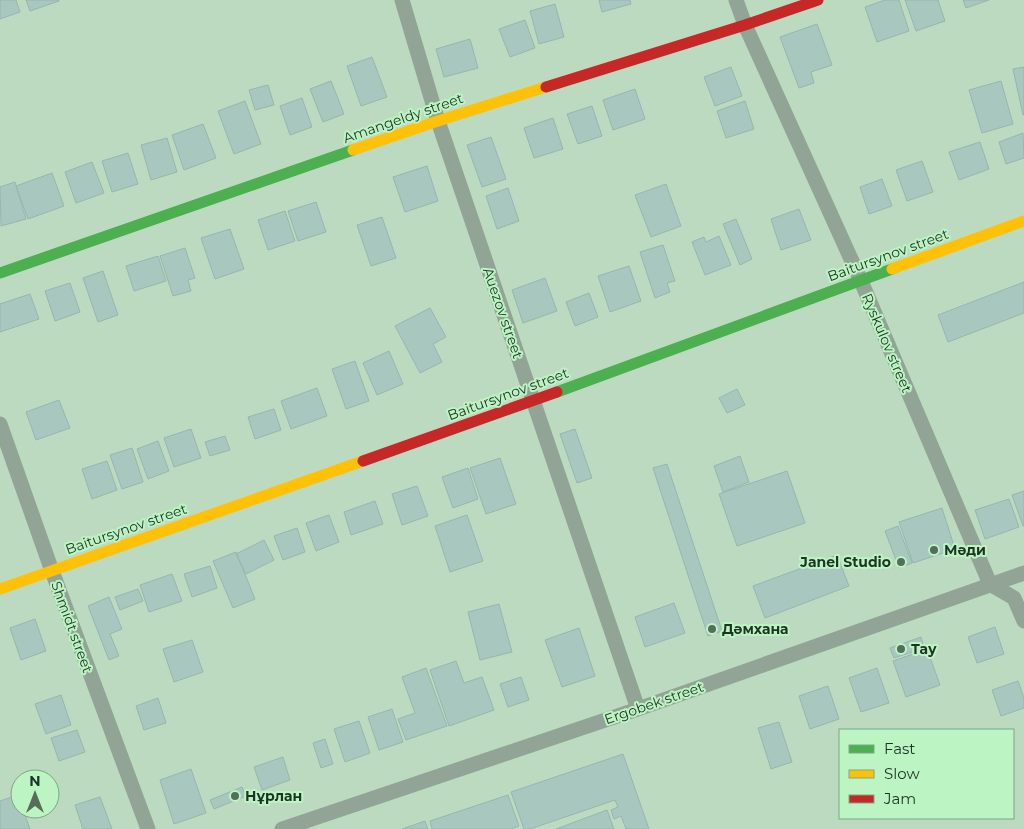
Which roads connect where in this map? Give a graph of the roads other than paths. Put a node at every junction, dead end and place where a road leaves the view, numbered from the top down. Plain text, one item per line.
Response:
1 (402, 0) edge
2 (736, 0) edge
3 (818, 0) edge
4 (744, 25) junction
5 (438, 121) junction
6 (1024, 221) edge
7 (0, 273) edge
8 (861, 281) junction
9 (532, 401) junction
10 (0, 424) edge
11 (52, 571) junction
12 (1024, 572) edge
13 (990, 584) junction
14 (0, 590) edge
15 (1024, 621) edge
16 (638, 709) junction
17 (148, 829) edge
18 (282, 829) edge

1 - 5 street, Auezov street
2 - 4 street, Ryskulov street
3 - 4 street, Amangeldy street
4 - 5 street, Amangeldy street
4 - 8 street, Ryskulov street
5 - 7 street, Amangeldy street
5 - 9 street, Auezov street
6 - 8 street, Baitursynov street
8 - 9 street, Baitursynov street
8 - 13 street, Ryskulov street
9 - 11 street, Baitursynov street
9 - 16 street, Auezov street
10 - 11 street, Shmidt street
11 - 14 street, Baitursynov street
11 - 17 street, Shmidt street
12 - 13 street, Ergobek street
13 - 15 street
13 - 16 street, Ergobek street
16 - 18 street, Ergobek street

